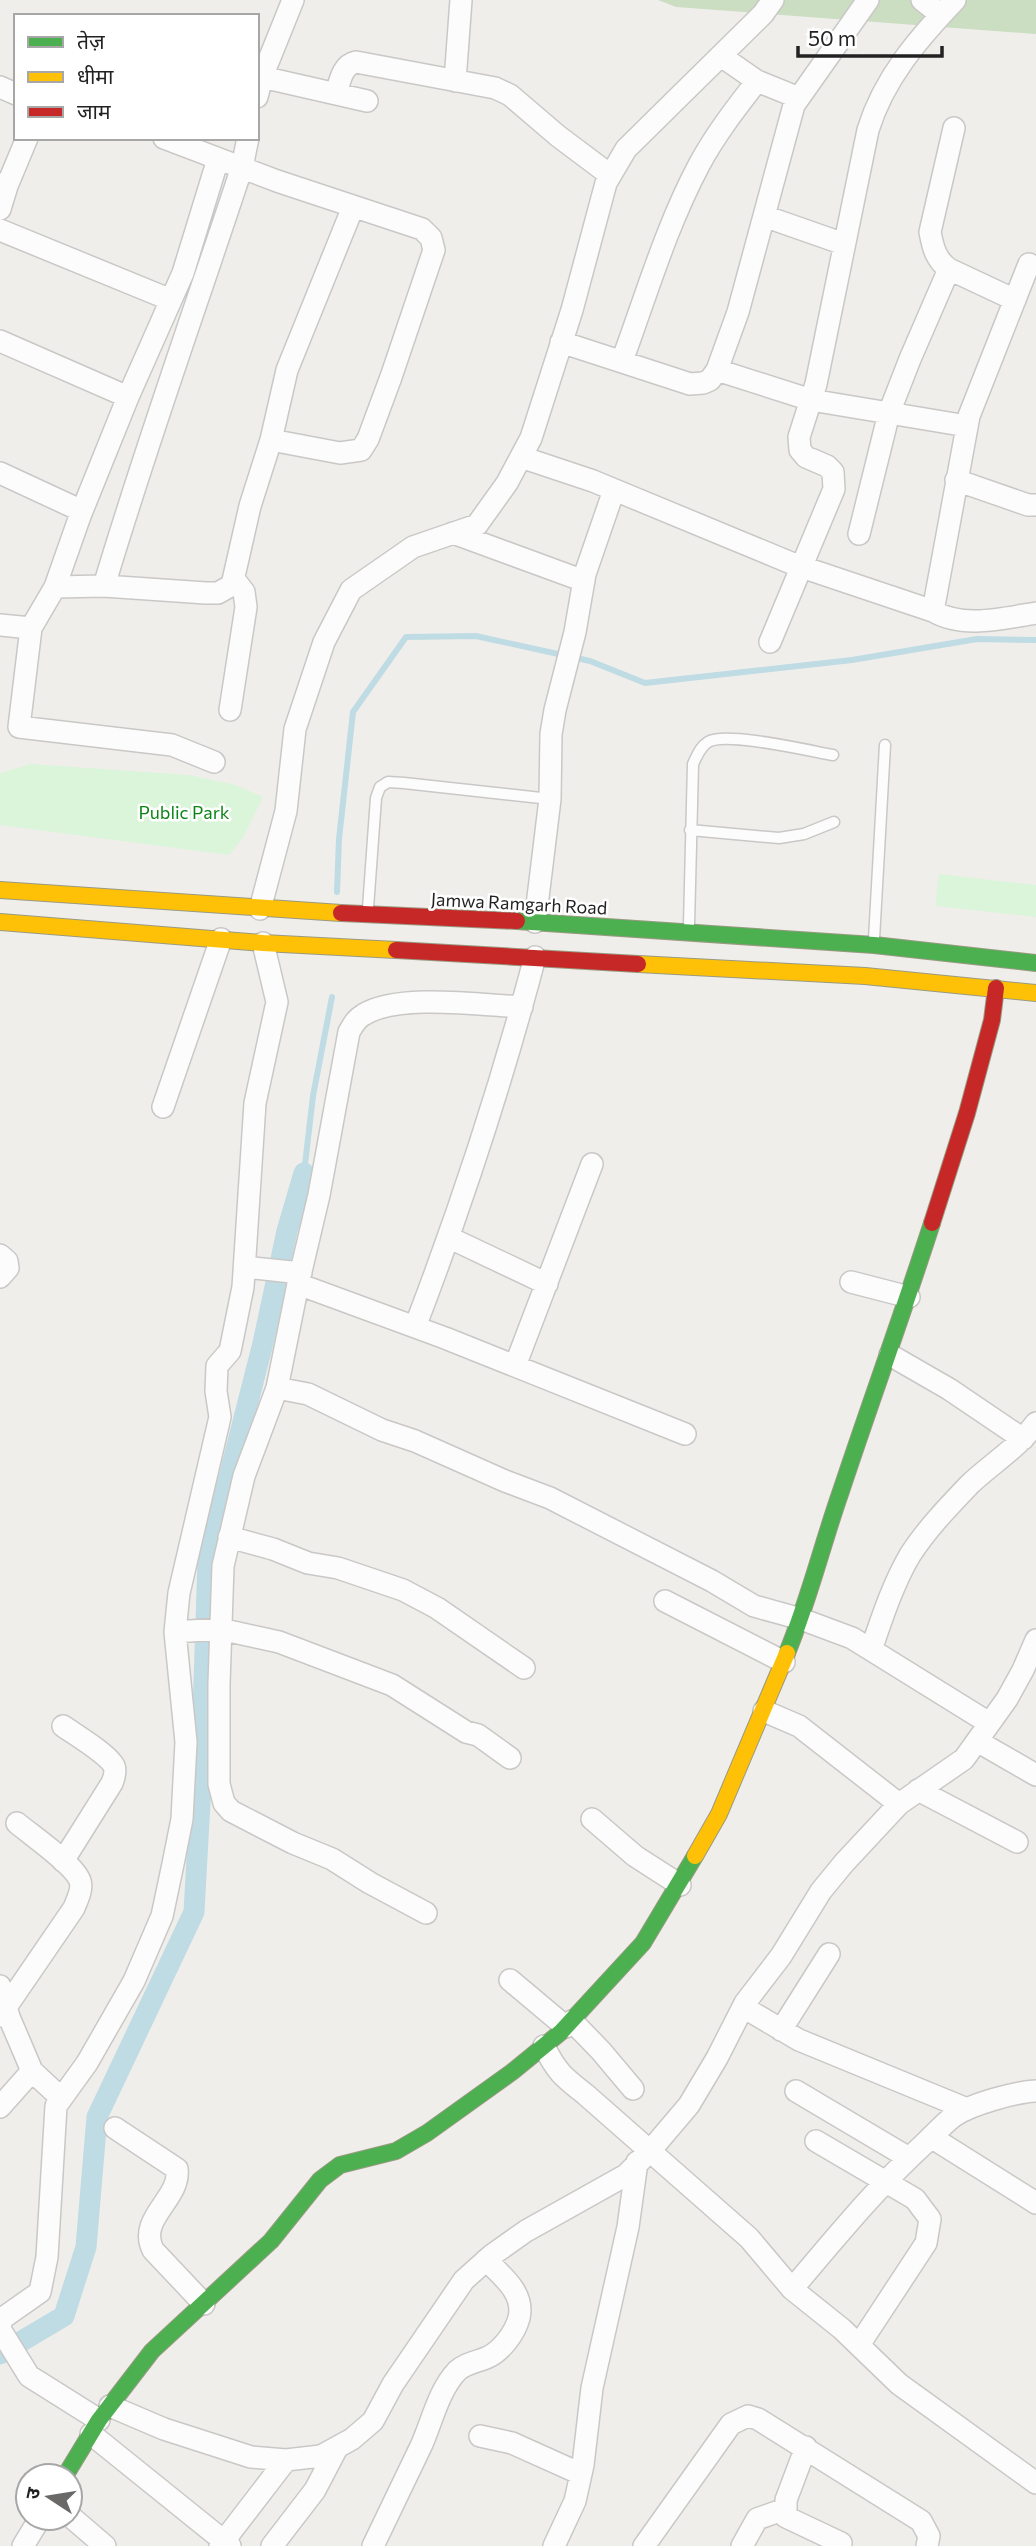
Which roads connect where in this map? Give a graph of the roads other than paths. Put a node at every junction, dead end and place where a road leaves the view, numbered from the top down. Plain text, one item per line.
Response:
1 (293, 0) edge
2 (461, 0) edge
3 (773, 0) edge
4 (867, 0) edge
5 (922, 0) edge
6 (948, 7) edge
7 (721, 56) junction
8 (455, 81) junction
9 (757, 81) junction
10 (259, 87) edge
11 (336, 94) junction
12 (799, 98) junction
13 (367, 101) dead end
14 (954, 128) dead end
15 (26, 140) edge
16 (172, 140) edge
17 (248, 140) edge
18 (215, 151) edge
19 (242, 167) junction
20 (610, 175) junction
21 (4, 185) edge
22 (353, 207) junction
23 (0, 209) edge
24 (764, 216) junction
25 (0, 230) edge
26 (844, 244) junction
27 (1029, 264) dead end
28 (949, 269) junction
29 (171, 300) junction
30 (1015, 300) junction
31 (0, 341) edge
32 (561, 342) junction
33 (622, 362) junction
34 (718, 370) junction
35 (128, 397) junction
36 (811, 400) junction
37 (889, 413) junction
38 (967, 426) junction
39 (271, 440) junction
40 (521, 457) junction
41 (0, 473) edge
42 (956, 480) junction
43 (614, 490) junction
44 (1036, 505) edge
45 (82, 511) junction
46 (453, 533) junction
47 (859, 534) dead end
48 (803, 567) junction
49 (234, 579) junction
50 (584, 581) junction
51 (104, 586) junction
52 (55, 587) junction
53 (933, 611) junction
54 (1036, 613) edge
55 (0, 625) edge
56 (31, 628) junction
57 (771, 642) dead end
58 (230, 710) dead end
59 (9, 726) edge
60 (886, 745) dead end
61 (833, 755) dead end
62 (214, 762) dead end
63 (550, 799) junction
64 (834, 822) dead end
65 (690, 830) junction
66 (0, 890) edge
67 (260, 909) junction
68 (360, 914) junction
69 (0, 922) edge
70 (535, 922) junction
71 (689, 932) junction
72 (221, 939) junction
73 (263, 943) junction
74 (874, 945) junction
75 (535, 957) junction
76 (1036, 963) edge
77 (996, 988) junction
78 (1036, 993) edge
79 (522, 1007) junction
80 (163, 1107) dead end
81 (592, 1164) dead end
82 (448, 1237) junction
83 (0, 1255) edge
84 (254, 1268) junction
85 (0, 1277) edge
86 (297, 1277) junction
87 (851, 1282) dead end
88 (547, 1283) junction
89 (909, 1297) junction
90 (415, 1327) junction
91 (890, 1355) junction
92 (515, 1366) junction
93 (277, 1388) junction
94 (1030, 1431) edge
95 (685, 1434) dead end
96 (229, 1537) junction
97 (665, 1601) dead end
98 (801, 1619) junction
99 (216, 1629) junction
100 (180, 1631) junction
101 (1036, 1640) edge
102 (871, 1650) junction
103 (784, 1662) junction
104 (524, 1668) dead end
105 (1030, 1674) edge
106 (764, 1710) junction
107 (63, 1726) dead end
108 (983, 1732) junction
109 (510, 1758) dead end
110 (1036, 1775) edge
111 (918, 1790) junction
112 (899, 1804) junction
113 (592, 1819) dead end
114 (17, 1823) dead end
115 (1017, 1842) dead end
116 (63, 1861) junction
117 (680, 1885) junction
118 (426, 1913) dead end
119 (829, 1954) dead end
120 (510, 1980) dead end
121 (0, 1986) edge
122 (743, 2007) junction
123 (4, 2012) edge
124 (569, 2024) junction
125 (781, 2030) junction
126 (544, 2046) junction
127 (32, 2071) junction
128 (633, 2090) dead end
129 (796, 2091) dead end
130 (1036, 2091) edge
131 (61, 2098) junction
132 (0, 2106) edge
133 (967, 2109) junction
134 (115, 2128) dead end
135 (931, 2137) junction
136 (816, 2141) dead end
137 (644, 2157) junction
138 (909, 2158) junction
139 (885, 2181) junction
140 (1036, 2203) edge
141 (486, 2260) junction
142 (792, 2289) junction
143 (204, 2304) junction
144 (0, 2327) edge
145 (859, 2345) junction
146 (100, 2420) junction
147 (480, 2436) dead end
148 (806, 2447) junction
149 (337, 2448) junction
150 (286, 2460) junction
151 (74, 2462) edge
152 (581, 2474) junction
153 (1036, 2483) edge
154 (785, 2509) junction
155 (84, 2528) edge
156 (225, 2544) edge
157 (844, 2545) edge
158 (105, 2546) edge
159 (272, 2546) edge
160 (373, 2546) edge
161 (554, 2546) edge
162 (645, 2546) edge
163 (742, 2546) edge
164 (927, 2546) edge

1 - 10 street
2 - 8 street
3 - 7 street
4 - 12 street
5 - 6 street
6 - 26 street
7 - 9 street
7 - 20 street
8 - 11 street
8 - 20 street
9 - 12 street
9 - 33 street
10 - 11 street
11 - 13 street
12 - 24 street
14 - 28 street
15 - 21 street
16 - 18 street
17 - 19 street
18 - 19 street
18 - 29 street
19 - 22 street
19 - 51 street
20 - 32 street
21 - 23 street
22 - 39 street
22 - 39 street
24 - 26 street
24 - 34 street
25 - 29 street
26 - 36 street
27 - 30 street
28 - 30 street
28 - 37 street
29 - 35 street
30 - 38 street
31 - 35 street
32 - 33 street
32 - 40 street
33 - 34 street
34 - 36 street
35 - 45 street
36 - 37 street
36 - 48 street
37 - 38 street
37 - 47 street
38 - 42 street
39 - 49 street
40 - 43 street
40 - 46 street
41 - 45 street
42 - 44 street
42 - 53 street
43 - 48 street
43 - 50 street
45 - 52 street
46 - 50 street
46 - 67 street
48 - 53 street
48 - 57 street
49 - 51 street
49 - 58 street
50 - 63 street
51 - 52 street
52 - 56 street
53 - 54 street
55 - 56 street
56 - 59 street
59 - 62 street
60 - 74 lane
61 - 65 lane
63 - 68 lane
63 - 70 street
64 - 65 lane
65 - 71 lane
66 - 67 main road, Jamwa Ramgarh Road
67 - 68 main road, Jamwa Ramgarh Road
68 - 70 main road, Jamwa Ramgarh Road
69 - 72 main road
70 - 71 main road, Jamwa Ramgarh Road
71 - 74 main road, Jamwa Ramgarh Road
72 - 73 main road
72 - 80 street
73 - 75 main road
73 - 84 street
74 - 76 main road, Jamwa Ramgarh Road
75 - 77 main road
75 - 79 street
77 - 78 main road
77 - 89 main road
79 - 82 street
79 - 86 street
81 - 88 street
82 - 88 street
82 - 90 street
83 - 85 street
84 - 86 street
84 - 100 street
86 - 90 street
86 - 93 street
87 - 89 street
88 - 92 street
89 - 91 main road
90 - 92 street
91 - 94 street
91 - 98 main road
92 - 95 street
93 - 96 street
93 - 98 street
94 - 102 street
96 - 99 street
96 - 104 street
97 - 103 street
98 - 102 street
98 - 103 main road
99 - 100 street
99 - 109 street
99 - 118 street
100 - 131 street
101 - 105 street
102 - 108 street
103 - 106 main road
105 - 108 street
106 - 112 street
106 - 117 main road
107 - 116 street
108 - 110 street
108 - 111 street
111 - 112 street
111 - 115 street
112 - 122 street
113 - 117 street
114 - 116 street
116 - 123 street
117 - 124 main road
119 - 125 street
120 - 124 street
121 - 123 street
122 - 125 street
122 - 137 street
123 - 127 street
124 - 126 main road
124 - 128 street
125 - 133 street
126 - 137 street
126 - 143 main road
127 - 131 street
127 - 132 street
129 - 138 street
130 - 133 street
131 - 144 street
133 - 135 street
134 - 143 street
135 - 138 street
135 - 140 street
136 - 139 street
137 - 141 street
137 - 142 street
137 - 152 street
138 - 139 street
139 - 142 street
139 - 145 street
141 - 149 street
141 - 160 street
142 - 145 street
143 - 146 main road
144 - 146 street
145 - 153 street
146 - 150 street
146 - 151 main road
146 - 156 street
147 - 152 street
148 - 154 street
148 - 162 street
148 - 164 street
149 - 150 street
149 - 159 street
150 - 156 street
152 - 161 street
154 - 157 street
154 - 163 street
155 - 158 street

